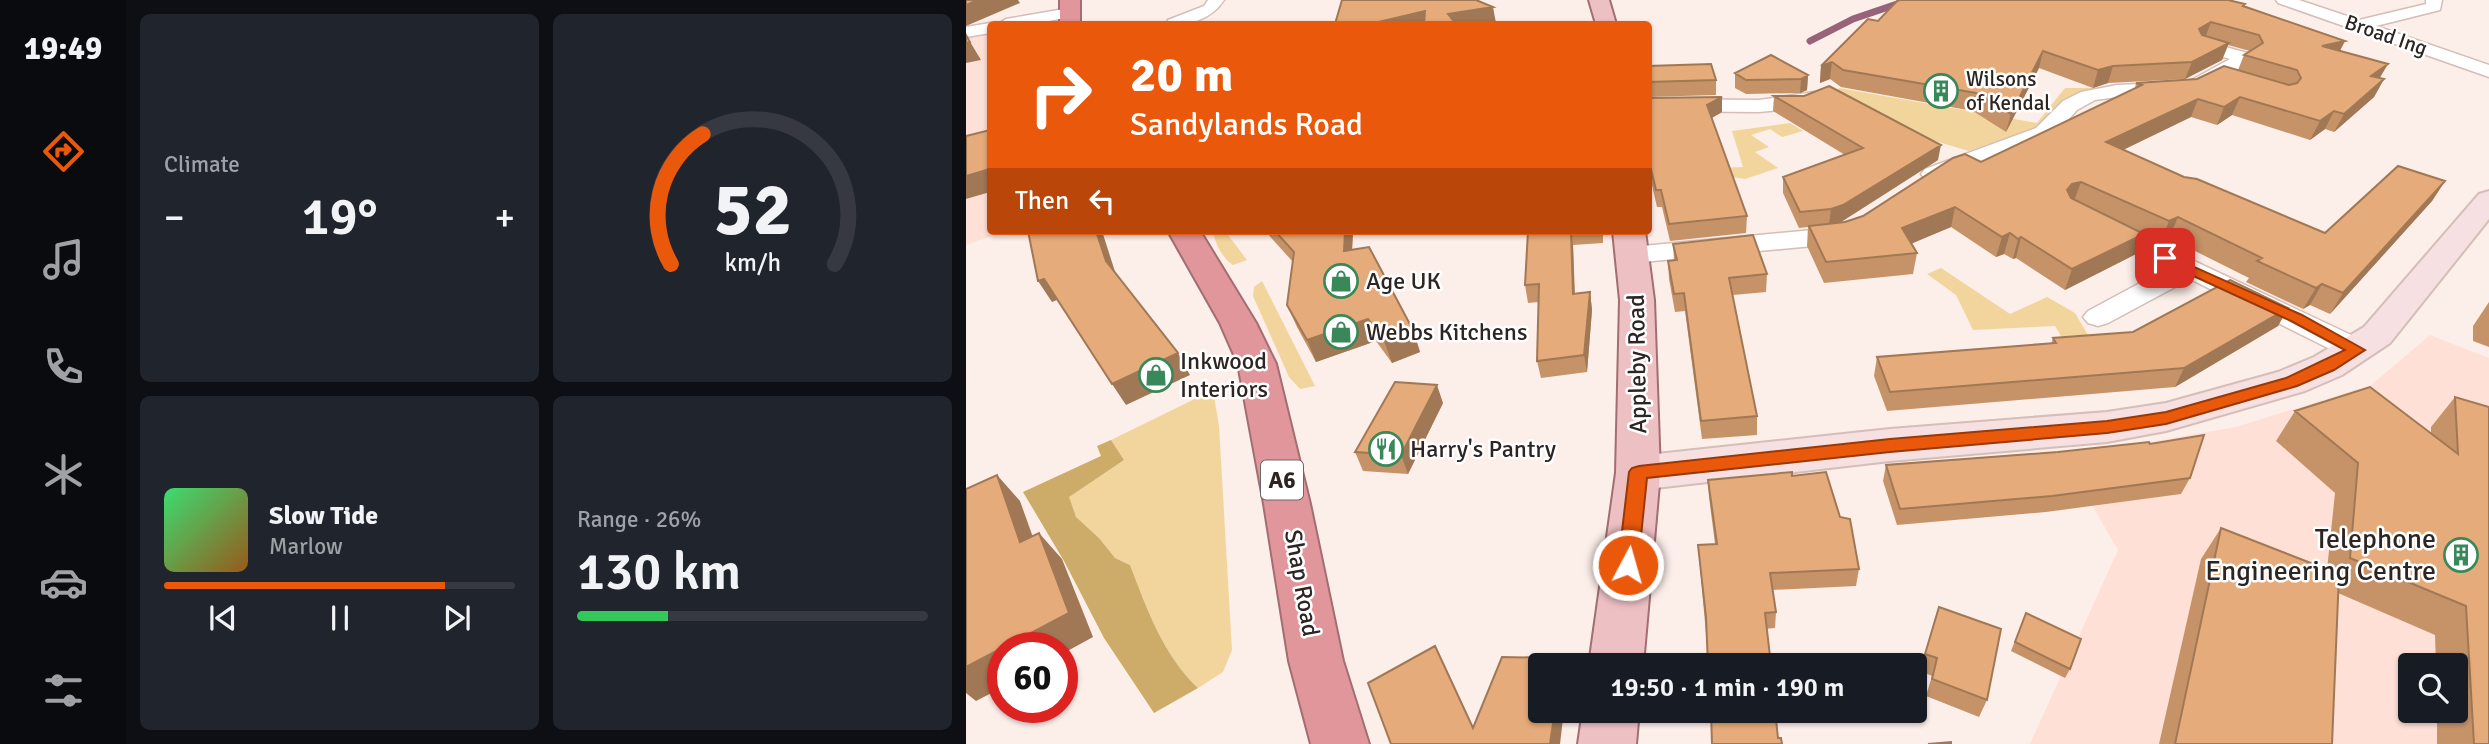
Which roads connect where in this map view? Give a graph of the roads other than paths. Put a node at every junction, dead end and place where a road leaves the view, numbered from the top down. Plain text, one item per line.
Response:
1 (1216, 0) edge
2 (1600, 0) edge
3 (2284, 0) edge
4 (2434, 0) edge
5 (1070, 13) edge
6 (1023, 21) edge
7 (1181, 21) edge
8 (1605, 21) edge
9 (2357, 26) junction
10 (987, 28) edge
11 (966, 32) edge
12 (2204, 46) edge
13 (2489, 71) edge
14 (2216, 75) junction
15 (2240, 82) edge
16 (1829, 87) edge
17 (1652, 105) edge
18 (1917, 183) edge
19 (2489, 200) edge
20 (2075, 211) edge
21 (1865, 220) edge
22 (1186, 235) edge
23 (1631, 243) edge
24 (2188, 270) junction
25 (2098, 317) dead end
26 (2357, 350) junction
27 (1639, 472) junction
28 (1617, 653) edge
29 (1609, 723) edge
30 (1340, 744) edge
31 (1607, 744) edge

1 - 7 street
2 - 8 main road
3 - 9 street, Broad Ing
4 - 9 street
5 - 6 street
9 - 13 street, Broad Ing
10 - 11 street
12 - 14 street
14 - 15 street
14 - 18 street
16 - 17 street
19 - 26 street
20 - 24 street
21 - 23 street
22 - 30 highway, Shap Road / A6
23 - 27 main road, Appleby Road
24 - 25 street
24 - 26 street
26 - 27 street
27 - 28 main road, Appleby Road
29 - 31 main road

